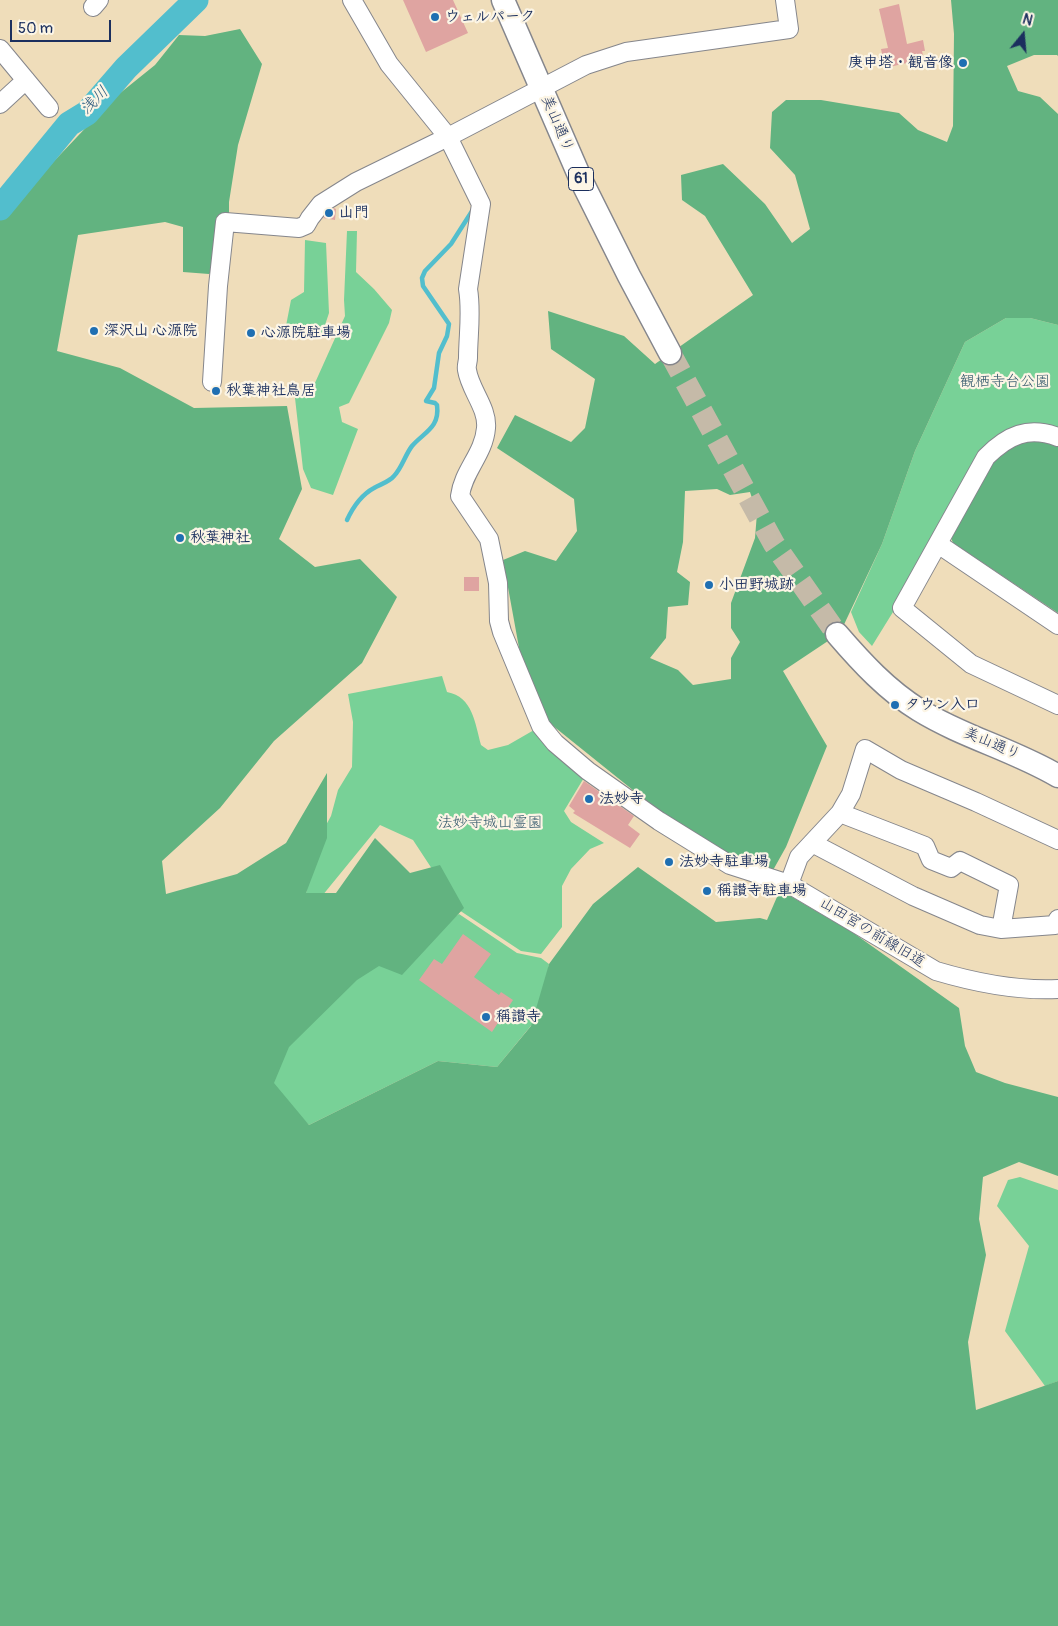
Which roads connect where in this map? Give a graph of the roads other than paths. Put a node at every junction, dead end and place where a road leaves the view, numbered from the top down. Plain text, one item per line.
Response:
1 (352, 0) edge
2 (503, 0) edge
3 (785, 0) edge
4 (0, 49) edge
5 (26, 80) junction
6 (542, 89) junction
7 (0, 104) edge
8 (49, 108) dead end
9 (444, 138) junction
10 (670, 353) tunnel mouth
11 (212, 382) dead end
12 (1058, 437) edge
13 (938, 544) junction
14 (1058, 624) edge
15 (837, 634) tunnel mouth
16 (1056, 700) edge
17 (1058, 776) edge
18 (840, 814) junction
19 (1058, 840) edge
20 (812, 843) junction
21 (789, 884) junction
22 (1058, 919) edge
23 (1001, 929) junction
24 (1058, 989) edge

1 - 9 street, 山田宮の前線旧道
2 - 6 main road, 美山通り / 61
3 - 6 street
4 - 5 street
5 - 7 street
5 - 8 street
6 - 9 street
6 - 10 main road, 美山通り / 61
9 - 11 street
9 - 21 street, 山田宮の前線旧道
12 - 13 street
13 - 14 street
13 - 16 street
15 - 17 main road, 美山通り
18 - 19 street
18 - 20 street
18 - 23 street
20 - 21 street
20 - 23 street
21 - 24 street, 山田宮の前線旧道
22 - 23 street

